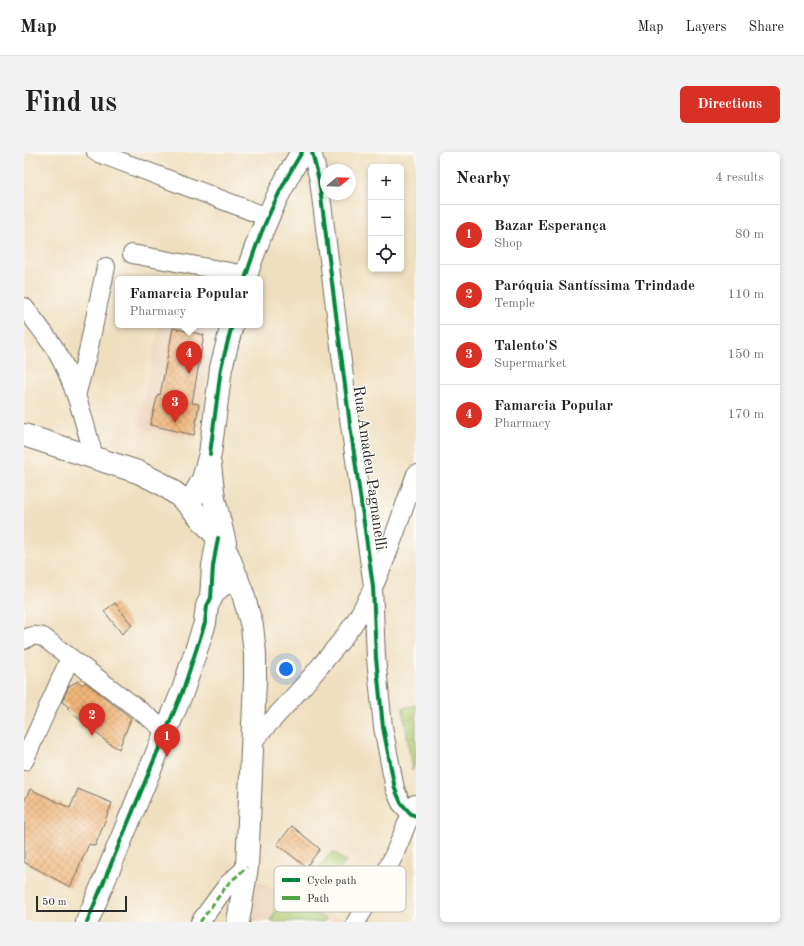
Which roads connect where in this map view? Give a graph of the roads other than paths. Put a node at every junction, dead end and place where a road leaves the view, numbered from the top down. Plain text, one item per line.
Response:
1 (96, 152) edge
2 (302, 152) edge
3 (312, 152) edge
4 (268, 217) junction
5 (132, 254) dead end
6 (106, 267) dead end
7 (241, 276) edge
8 (246, 276) edge
9 (24, 307) edge
10 (231, 328) edge
11 (76, 396) junction
12 (24, 435) edge
13 (210, 454) junction
14 (94, 457) junction
15 (416, 474) edge
16 (189, 504) junction
17 (223, 547) junction
18 (240, 586) junction
19 (373, 586) junction
20 (211, 598) junction
21 (205, 623) junction
22 (24, 640) edge
23 (70, 658) junction
24 (165, 731) junction
25 (252, 742) junction
26 (24, 761) edge
27 (414, 810) edge
28 (389, 866) edge
29 (247, 867) junction
30 (362, 912) edge
31 (87, 922) edge
32 (200, 922) edge
33 (238, 922) edge
34 (356, 922) edge

1 - 4 street
2 - 4 main road
3 - 19 street, Rua Amadeu Pagnanelli
4 - 8 main road
5 - 7 street
6 - 11 street
9 - 11 street
10 - 13 main road
11 - 14 street
12 - 14 main road
13 - 16 main road
13 - 17 main road
14 - 16 main road
15 - 19 street
16 - 17 main road
17 - 18 main road
17 - 20 main road
18 - 20 main road
18 - 21 main road
18 - 25 main road
19 - 25 street
19 - 27 street, Rua Amadeu Pagnanelli
20 - 21 main road
21 - 24 main road
22 - 23 street
23 - 24 street
23 - 26 street
24 - 31 main road
25 - 29 main road
27 - 28 street
29 - 32 street
29 - 33 main road
30 - 34 street

